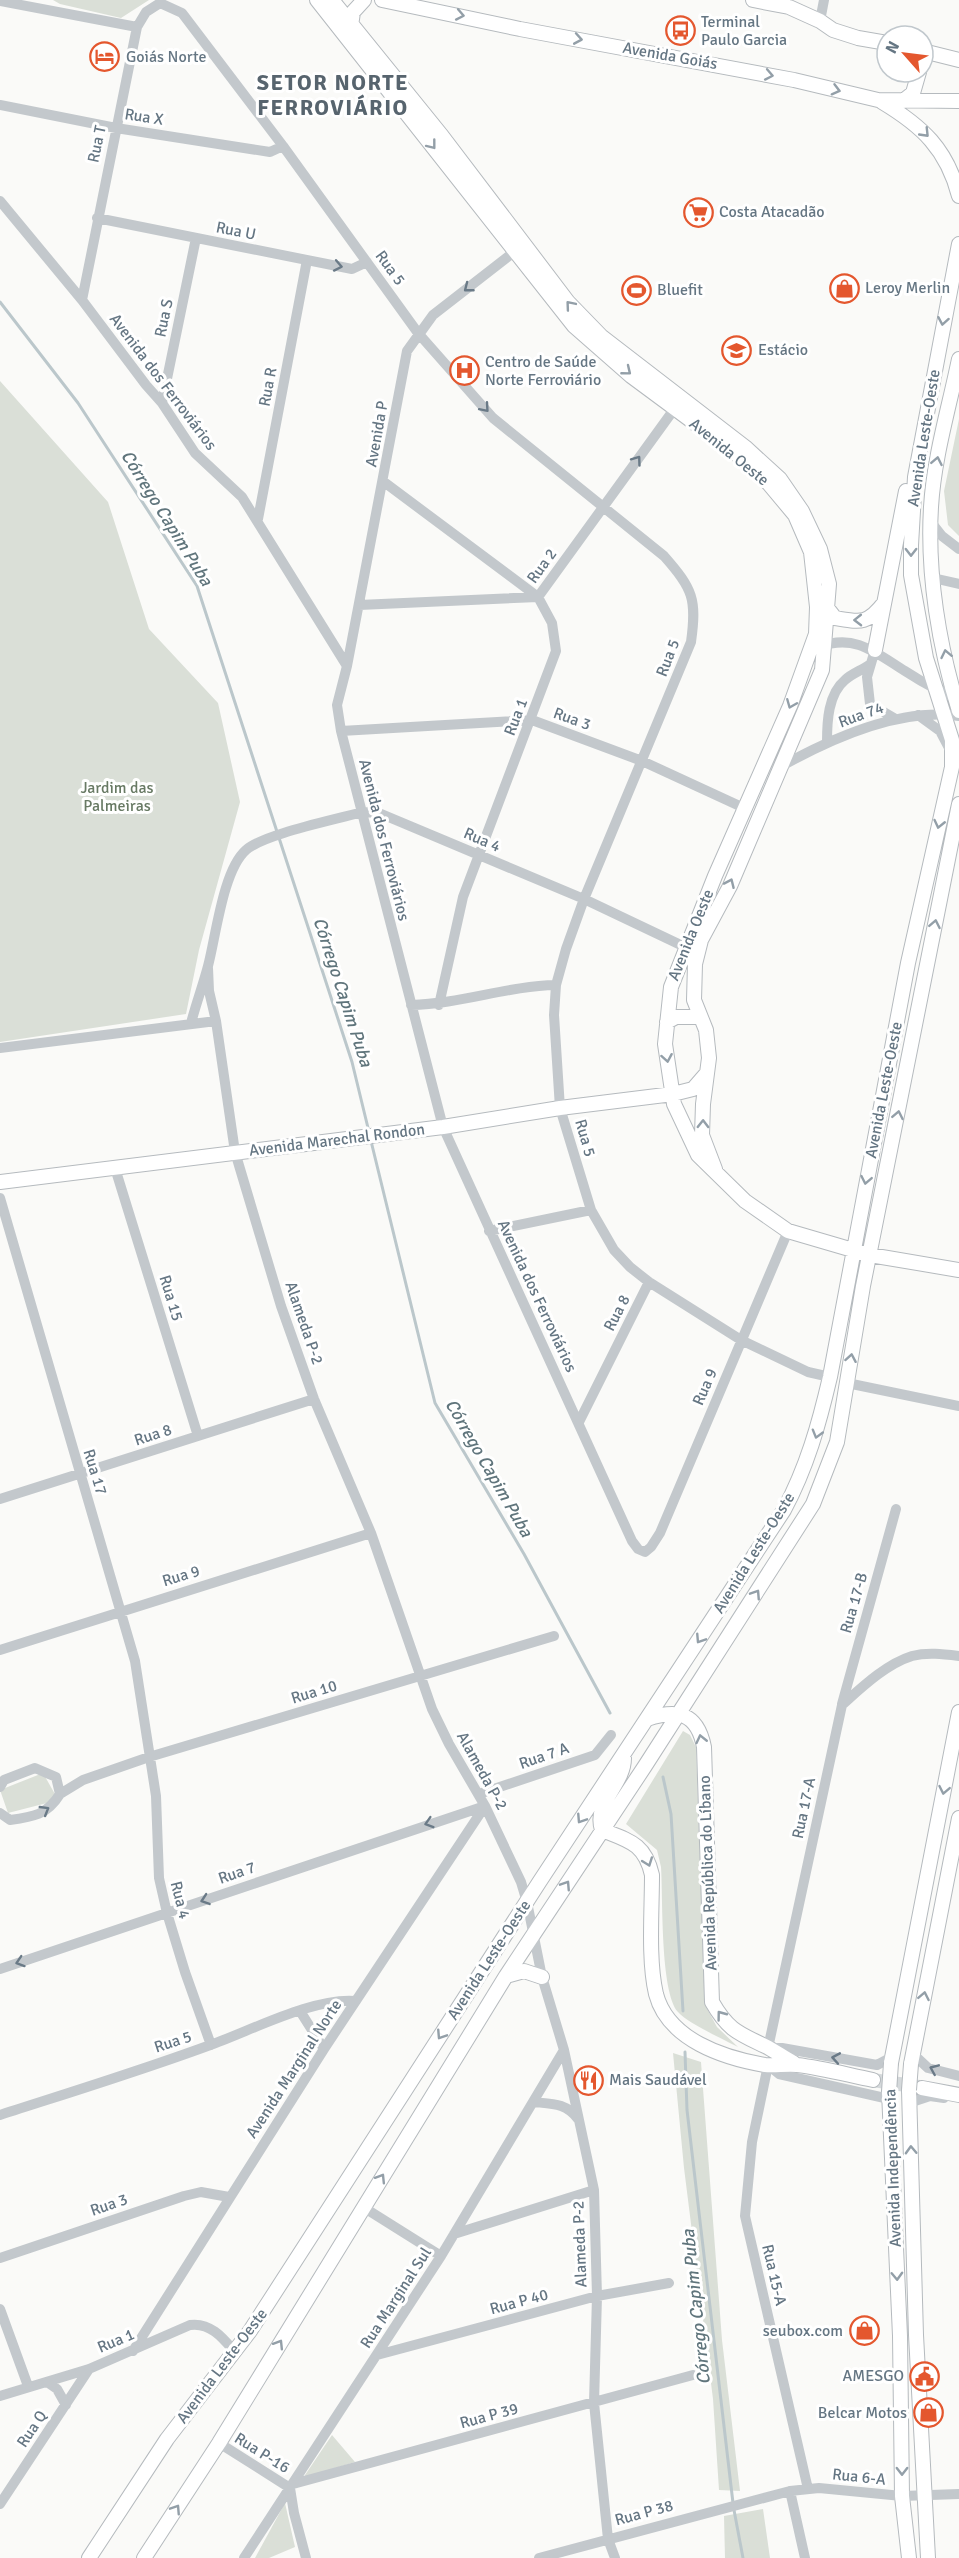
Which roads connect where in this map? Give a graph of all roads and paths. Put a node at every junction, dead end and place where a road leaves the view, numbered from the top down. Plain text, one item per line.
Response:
1 (26, 0) edge
2 (317, 0) edge
3 (332, 0) edge
4 (364, 0) edge
5 (382, 0) edge
6 (753, 0) edge
7 (824, 0) edge
8 (0, 1) edge
9 (33, 4) edge
10 (820, 21) junction
11 (351, 26) junction
12 (136, 27) junction
13 (875, 41) edge
14 (935, 54) edge
15 (959, 60) edge
16 (916, 84) edge
17 (878, 100) junction
18 (903, 101) junction
19 (959, 101) edge
20 (0, 105) edge
21 (116, 128) junction
22 (282, 146) junction
23 (959, 196) edge
24 (0, 201) edge
25 (97, 218) junction
26 (196, 238) junction
27 (959, 244) edge
28 (514, 252) junction
29 (307, 260) junction
30 (367, 262) junction
31 (82, 300) junction
32 (418, 333) junction
33 (959, 359) edge
34 (162, 403) junction
35 (675, 408) junction
36 (919, 452) junction
37 (384, 482) junction
38 (603, 508) junction
39 (258, 519) junction
40 (931, 522) junction
41 (959, 549) edge
42 (933, 579) junction
43 (959, 584) edge
44 (538, 597) junction
45 (886, 602) junction
46 (359, 605) junction
47 (828, 609) junction
48 (819, 647) junction
49 (875, 650) junction
50 (869, 665) junction
51 (347, 666) junction
52 (934, 688) junction
53 (958, 703) edge
54 (918, 715) junction
55 (943, 715) junction
56 (959, 716) edge
57 (894, 718) junction
58 (532, 720) junction
59 (341, 731) junction
60 (827, 742) junction
61 (642, 761) junction
62 (952, 767) junction
63 (779, 768) junction
64 (959, 804) edge
65 (744, 808) junction
66 (362, 812) junction
67 (478, 855) junction
68 (584, 899) junction
69 (685, 947) junction
70 (208, 968) junction
71 (556, 985) junction
72 (411, 1005) junction
73 (440, 1005) junction
74 (699, 1017) junction
75 (216, 1021) junction
76 (667, 1022) junction
77 (191, 1023) junction
78 (0, 1048) edge
79 (706, 1074) junction
80 (673, 1094) junction
81 (560, 1108) junction
82 (443, 1127) junction
83 (235, 1152) junction
84 (116, 1168) junction
85 (716, 1171) junction
86 (0, 1182) edge
87 (0, 1198) edge
88 (591, 1210) junction
89 (489, 1231) junction
90 (788, 1231) junction
91 (854, 1250) junction
92 (870, 1255) junction
93 (959, 1270) edge
94 (649, 1282) junction
95 (741, 1340) junction
96 (830, 1377) junction
97 (847, 1383) junction
98 (314, 1399) junction
99 (959, 1406) edge
100 (579, 1422) junction
101 (198, 1436) junction
102 (79, 1474) junction
103 (0, 1499) edge
104 (896, 1509) dead end
105 (371, 1533) junction
106 (645, 1552) joint
107 (121, 1611) junction
108 (554, 1636) dead end
109 (0, 1650) edge
110 (959, 1656) edge
111 (422, 1675) junction
112 (842, 1705) junction
113 (959, 1712) edge
114 (678, 1713) junction
115 (647, 1719) junction
116 (611, 1735) dead end
117 (624, 1753) junction
118 (149, 1757) junction
119 (56, 1777) junction
120 (83, 1779) junction
121 (0, 1786) edge
122 (60, 1794) junction
123 (478, 1794) junction
124 (485, 1806) junction
125 (0, 1813) edge
126 (959, 1818) edge
127 (602, 1830) junction
128 (933, 1847) junction
129 (953, 1851) junction
130 (527, 1902) junction
131 (166, 1913) junction
132 (534, 1934) junction
133 (0, 1969) edge
134 (507, 1976) junction
135 (542, 1977) junction
136 (356, 2001) junction
137 (300, 2011) junction
138 (212, 2045) junction
139 (768, 2048) junction
140 (324, 2049) junction
141 (564, 2050) junction
142 (912, 2059) junction
143 (892, 2060) junction
144 (768, 2065) junction
145 (798, 2065) junction
146 (959, 2076) edge
147 (873, 2080) tunnel mouth
148 (913, 2093) junction
149 (889, 2095) junction
150 (959, 2095) edge
151 (959, 2101) edge
152 (533, 2102) junction
153 (0, 2115) edge
154 (580, 2122) junction
155 (594, 2190) junction
156 (229, 2197) junction
157 (363, 2207) junction
158 (454, 2234) junction
159 (441, 2256) junction
160 (0, 2258) edge
161 (669, 2283) dead end
162 (597, 2296) junction
163 (0, 2309) edge
164 (916, 2335) junction
165 (900, 2336) junction
166 (133, 2351) junction
167 (234, 2351) junction
168 (377, 2355) junction
169 (89, 2369) junction
170 (693, 2375) dead end
171 (47, 2382) junction
172 (28, 2386) junction
173 (0, 2396) edge
174 (594, 2403) junction
175 (66, 2405) junction
176 (219, 2443) junction
177 (292, 2486) junction
178 (808, 2489) junction
179 (790, 2491) junction
180 (959, 2494) edge
181 (902, 2496) junction
182 (923, 2496) junction
183 (757, 2500) joint
184 (0, 2504) edge
185 (608, 2539) junction
186 (89, 2558) edge
187 (144, 2558) edge
188 (244, 2558) edge
189 (306, 2558) edge
190 (539, 2558) edge
191 (615, 2558) edge
192 (805, 2558) edge
193 (909, 2558) edge
194 (928, 2558) edge

1 - 9 street
2 -> 28 main road, Avenida Oeste
3 - 11 main road, Avenida Oeste
4 - 11 main road
5 -> 17 main road, Avenida Goiás
6 - 10 main road
7 - 10 street
8 - 9 street
9 - 12 street
10 - 13 main road
47 -> 11 main road, Avenida Oeste
12 - 21 street, Rua T
12 - 22 street, Rua 5
14 - 15 main road
16 - 18 main road
17 - 18 main road, Avenida Goiás
17 -> 23 main road
18 - 19 main road, Avenida Goiás
20 - 21 street, Rua X
21 - 22 street, Rua X
21 - 25 street, Rua T
22 - 30 street, Rua 5
24 - 31 street, Avenida dos Ferroviários
25 - 26 street, Rua U
25 - 31 street, Rua T
26 - 29 street, Rua U
26 - 34 street, Rua S
27 -> 36 main road, Avenida Leste-Oeste
28 -> 32 street, Avenida P
28 -> 35 main road, Avenida Oeste
29 -> 30 street, Rua U
29 - 39 street, Rua R
30 - 32 street, Rua 5
31 - 34 street, Avenida dos Ferroviários
32 - 37 street, Avenida P
32 -> 38 street, Rua 5
40 -> 33 main road, Avenida Leste-Oeste
34 - 39 street, Avenida dos Ferroviários
38 -> 35 street, Rua 2
35 - 48 main road, Avenida Oeste
36 - 45 main road
36 -> 52 main road, Avenida Leste-Oeste
37 - 44 street, Rua 1
37 - 46 street, Avenida P
38 - 44 street, Rua 2
38 - 61 street, Rua 5
39 - 51 street, Avenida dos Ferroviários
40 - 41 street
40 - 42 main road, Avenida Leste-Oeste
42 - 43 street
53 -> 42 main road, Avenida Leste-Oeste
44 - 46 street, Rua 2
44 - 58 street, Rua 1
45 -> 47 main road
45 - 49 main road
46 - 51 street, Avenida P
47 - 48 main road, Avenida Oeste
48 - 49 street
48 - 63 main road, Avenida Oeste
48 -> 65 main road, Avenida Oeste
49 - 50 street
49 - 52 street
50 - 57 street
50 - 60 street
51 - 59 street, Avenida dos Ferroviários
52 - 53 street
52 - 55 main road, Avenida Leste-Oeste
54 - 55 street, Rua 74
54 - 57 street, Rua 74
54 - 62 street
55 - 56 street, Rua 74
55 - 62 main road, Avenida Leste-Oeste
57 - 60 street, Rua 74
58 - 59 street, Rua 3
58 - 61 street, Rua 3
58 - 67 street, Rua 1
59 - 66 street, Avenida dos Ferroviários
60 - 63 street, Rua 74
61 - 65 street, Rua 3
61 - 68 street, Rua 5
62 -> 91 main road, Avenida Leste-Oeste
74 -> 63 main road, Avenida Oeste
92 -> 64 main road, Avenida Leste-Oeste
65 - 69 main road, Avenida Oeste
66 - 67 street, Rua 4
66 - 70 street, Rua 4
66 - 72 street, Avenida dos Ferroviários
67 - 68 street, Rua 4
67 - 73 street, Rua 1
68 - 69 street, Rua 4
68 - 71 street, Rua 5
69 - 76 main road, Avenida Oeste
70 - 75 street, Alameda P-2
70 - 77 street
71 - 73 street
71 - 81 street, Rua 5
72 - 73 street
72 - 82 street, Avenida dos Ferroviários
74 - 76 main road
74 - 79 main road, Avenida Oeste
75 - 77 street
75 - 83 street, Alameda P-2
76 -> 80 main road, Avenida Oeste
77 - 78 street
79 - 80 main road, Avenida Marechal Rondon
85 -> 79 main road, Avenida Oeste
80 - 81 main road, Avenida Marechal Rondon
80 - 85 main road, Avenida Oeste
81 - 82 main road, Avenida Marechal Rondon
81 - 88 street, Rua 5
82 - 83 main road, Avenida Marechal Rondon
82 - 89 street, Avenida dos Ferroviários
83 - 84 main road, Avenida Marechal Rondon
83 - 98 street, Alameda P-2
84 - 86 main road, Avenida Marechal Rondon
84 - 101 street, Rua 15
85 - 90 main road, Avenida Oeste
87 - 102 street, Rua 17
88 - 89 street
88 - 94 street, Rua 5
89 - 100 street, Avenida dos Ferroviários
90 - 91 main road, Avenida Oeste
90 - 95 street, Rua 9
91 - 92 main road, Avenida Oeste
91 - 96 main road, Avenida Leste-Oeste
92 - 93 main road, Avenida Oeste
97 -> 92 main road, Avenida Leste-Oeste
94 - 95 street, Rua 5
94 - 100 street, Rua 8
95 - 96 street, Rua 5
95 - 106 street, Rua 9
96 -> 115 main road, Avenida Leste-Oeste
97 - 99 street
114 -> 97 main road, Avenida Leste-Oeste
98 - 101 street, Rua 8
98 - 105 street, Alameda P-2
100 - 106 street, Avenida dos Ferroviários
101 - 102 street, Rua 8
102 - 103 street, Rua 8
102 - 107 street, Rua 17
104 - 112 street, Rua 17-B
105 - 107 street, Rua 9
105 - 111 street, Alameda P-2
107 - 109 street, Rua 9
107 - 118 street, Rua 17
108 - 111 street, Rua 10
110 - 112 street
111 - 118 street, Rua 10
111 - 123 street, Alameda P-2
112 - 139 street, Rua 17-A
113 -> 128 main road, Avenida Independência
114 - 115 main road
114 - 127 main road, Avenida Leste-Oeste
139 -> 114 main road, Avenida República do Líbano
115 - 117 main road, Avenida Leste-Oeste
116 - 123 street, Rua 7 A
117 - 127 main road
117 -> 130 main road, Avenida Leste-Oeste
118 - 120 street, Rua 10
118 - 131 street, Rua 4
119 - 120 street, Rua 10
119 - 121 street, Rua 10
119 - 122 street
120 - 122 street, Rua 10
125 -> 122 street, Rua 10
123 - 124 street, Alameda P-2
124 - 130 street, Alameda P-2
124 -> 131 street, Rua 7
124 - 136 street, Avenida Marginal Norte
126 - 129 main road, Avenida Independência
132 -> 127 main road, Avenida Leste-Oeste
127 -> 144 main road, Avenida República do Líbano
128 - 129 main road
128 - 143 main road, Avenida Independência
142 -> 129 main road, Avenida Independência
130 - 132 street, Alameda P-2
130 -> 167 main road, Avenida Leste-Oeste
131 -> 133 street, Rua 7
131 - 138 street, Rua 4
132 - 134 main road, Avenida Leste-Oeste
132 - 135 street, Alameda P-2
134 - 135 main road
157 -> 134 main road, Avenida Leste-Oeste
135 - 141 street, Alameda P-2
136 - 137 street, Rua 5
136 - 140 street, Avenida Marginal Norte
137 - 138 street, Rua 5
137 - 140 street
138 - 153 street, Rua 5
143 -> 139 street, Avenida República do Líbano
139 - 145 main road, Avenida República do Líbano
140 - 156 street, Avenida Marginal Norte
141 - 152 street, Rua Marginal Sul
141 - 154 street, Alameda P-2
146 -> 142 street
142 - 148 main road, Avenida Independência, bridge
143 - 149 main road, Avenida Independência, bridge
144 - 145 main road, Avenida República do Líbano
144 - 149 street, Avenida República do Líbano
144 - 178 street, Rua 15-A
145 - 147 main road, Avenida República do Líbano
148 - 150 main road
148 - 151 street
164 -> 148 main road, Avenida Independência
149 -> 165 main road, Avenida Independência
152 - 154 street
152 - 158 street, Rua Marginal Sul
154 - 155 street, Alameda P-2
155 - 158 street
155 - 162 street, Alameda P-2
156 - 160 street, Rua 3
156 - 166 street, Avenida Marginal Norte
157 - 159 street
176 -> 157 main road, Avenida Leste-Oeste
158 - 159 street, Rua Marginal Sul
159 - 168 street, Rua Marginal Sul
161 - 162 street, Rua P 40
162 - 168 street, Rua P 40
162 - 174 street, Alameda P-2
163 - 172 street
164 - 165 main road
164 - 182 main road, Avenida Independência
165 -> 181 main road, Avenida Independência
166 - 167 street, Rua 1
166 - 169 street, Rua 1
167 - 186 main road, Avenida Leste-Oeste
168 - 177 street, Rua Marginal Sul
169 - 171 street, Rua 1
169 - 175 street, Rua Q
170 - 174 street, Rua P 39
171 - 172 street, Rua 1
171 - 175 street
172 - 173 street, Rua 1
174 - 177 street, Rua P 39
174 - 185 street, Alameda P-2
175 - 184 street, Rua Q
176 - 177 street, Rua P-16
187 -> 176 main road, Avenida Leste-Oeste
177 - 188 street, Rua Marginal Sul
177 - 189 street, Rua P-16
178 - 179 street, Rua 6-A
178 - 181 street, Rua 6-A
179 - 183 street, Rua 6-A
179 - 192 street
180 - 182 street, Rua 6-A
181 - 182 street, Rua 6-A
181 - 193 main road, Avenida Independência
182 - 194 main road, Avenida Independência
183 - 185 street, Rua P 38
185 - 190 street, Rua P 38
185 - 191 street, Alameda P-2

